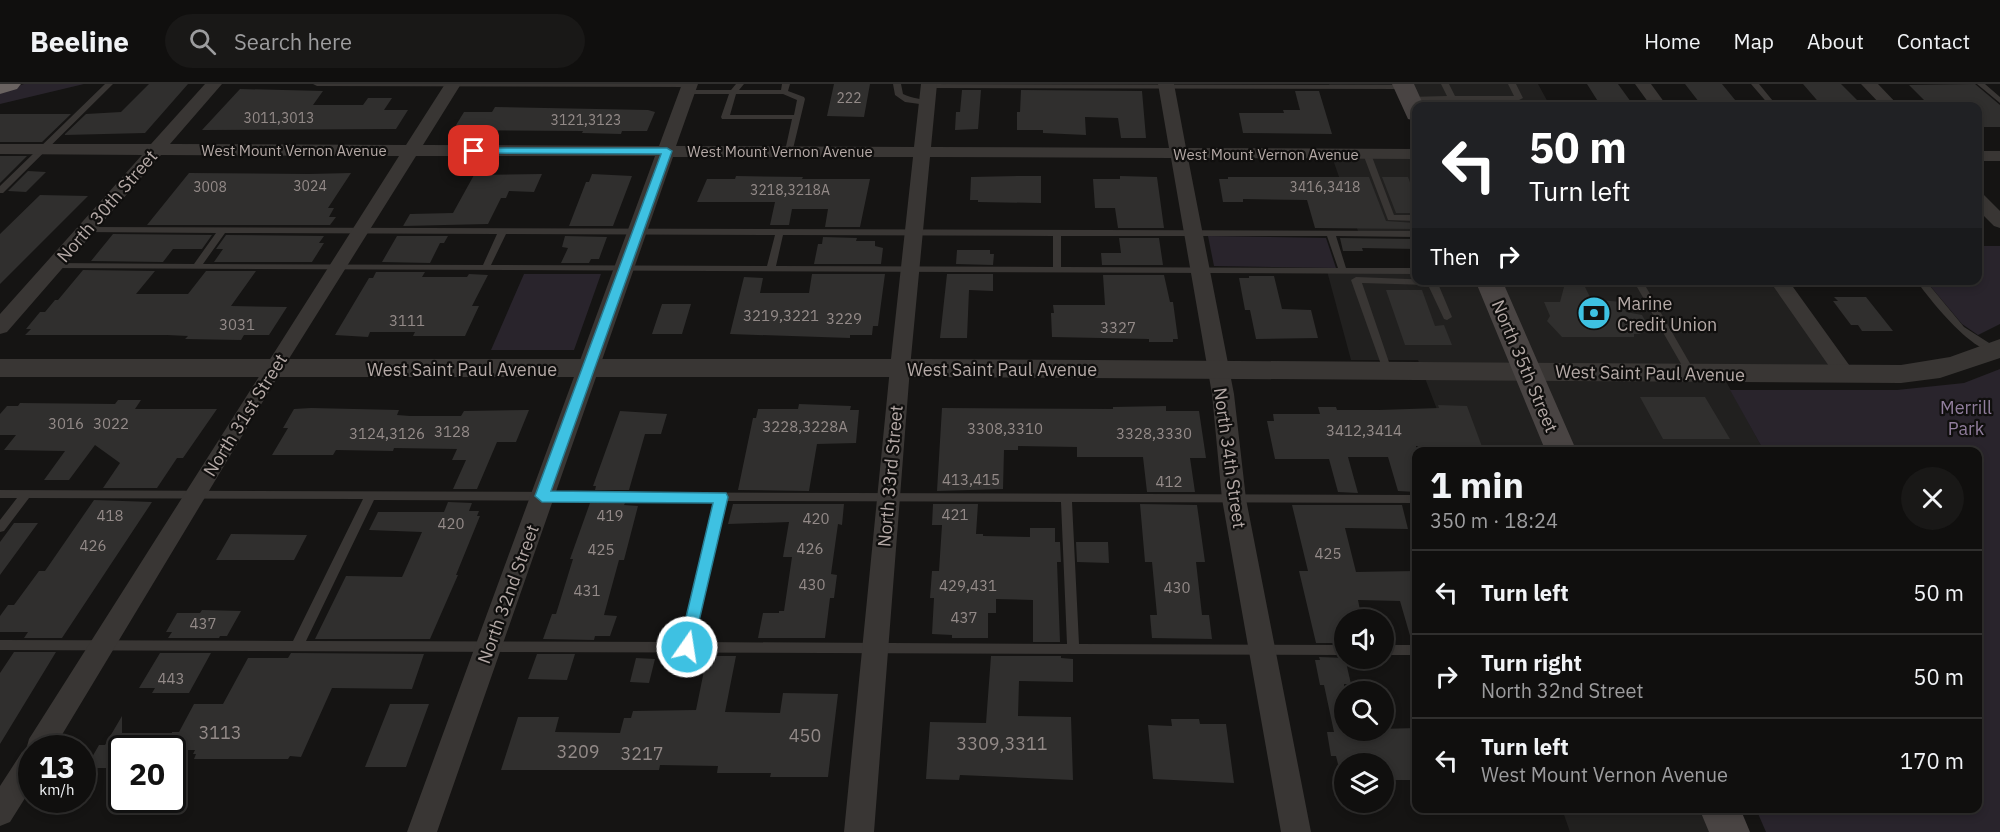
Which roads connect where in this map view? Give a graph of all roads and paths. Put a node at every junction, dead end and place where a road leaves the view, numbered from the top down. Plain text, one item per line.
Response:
1 (9, 84) edge
2 (108, 84) edge
3 (214, 84) edge
4 (317, 84) edge
5 (334, 84) edge
6 (453, 84) edge
7 (740, 84) edge
8 (897, 84) edge
9 (1445, 84) edge
10 (1512, 84) edge
11 (1643, 84) edge
12 (1755, 84) edge
13 (1869, 84) edge
14 (1981, 84) edge
15 (572, 85) edge
16 (1049, 85) edge
17 (1166, 85) edge
18 (1286, 85) edge
19 (0, 87) edge
20 (689, 87) edge
21 (785, 88) edge
22 (928, 91) edge
23 (733, 92) junction
24 (1408, 96) edge
25 (1452, 99) junction
26 (2000, 101) edge
27 (1656, 102) edge
28 (1771, 102) edge
29 (1887, 102) edge
30 (796, 117) junction
31 (0, 149) edge
32 (42, 149) junction
33 (157, 149) junction
34 (412, 151) junction
35 (667, 151) junction
36 (789, 151) junction
37 (922, 152) junction
38 (1180, 154) junction
39 (1367, 154) junction
40 (1412, 154) edge
41 (1982, 156) edge
42 (2000, 156) edge
43 (0, 191) edge
44 (1982, 203) edge
45 (1412, 218) edge
46 (2000, 222) edge
47 (86, 230) junction
48 (223, 230) junction
49 (361, 230) junction
50 (503, 230) junction
51 (638, 230) junction
52 (780, 231) junction
53 (914, 232) junction
54 (1057, 232) junction
55 (1194, 233) junction
56 (1332, 234) junction
57 (1412, 234) edge
58 (53, 267) junction
59 (196, 267) junction
60 (339, 267) junction
61 (486, 267) junction
62 (625, 267) junction
63 (771, 268) junction
64 (910, 269) junction
65 (1057, 270) junction
66 (1202, 271) junction
67 (1343, 271) junction
68 (1412, 271) edge
69 (1412, 281) edge
70 (1433, 285) edge
71 (1490, 285) edge
72 (1640, 285) edge
73 (1782, 285) edge
74 (1924, 285) edge
75 (1447, 317) dead end
76 (0, 327) edge
77 (1997, 349) edge
78 (0, 368) edge
79 (273, 368) junction
80 (900, 368) junction
81 (588, 370) junction
82 (1218, 370) junction
83 (1387, 371) junction
84 (1528, 372) junction
85 (1691, 374) junction
86 (1845, 374) junction
87 (1560, 447) edge
88 (0, 494) edge
89 (26, 494) junction
90 (196, 494) junction
91 (371, 495) junction
92 (542, 496) junction
93 (721, 497) junction
94 (888, 497) junction
95 (1066, 498) junction
96 (1234, 499) junction
97 (1412, 502) edge
98 (0, 528) edge
99 (0, 645) edge
100 (102, 646) junction
101 (297, 646) junction
102 (489, 646) junction
103 (687, 647) junction
104 (874, 647) junction
105 (1073, 648) junction
106 (1261, 649) junction
107 (1334, 650) edge
108 (1394, 650) edge
109 (1412, 650) edge
110 (47, 735) edge
111 (18, 783) edge
112 (0, 812) edge
113 (1721, 813) edge
114 (422, 832) edge
115 (859, 832) edge
116 (1296, 832) edge
117 (1730, 832) edge

1 - 19 highway
2 - 32 lane
3 - 33 street, North 30th Street
4 - 5 lane
5 - 6 lane
6 - 15 lane
6 - 34 street, North 31st Street
7 - 23 lane
8 - 22 lane
9 - 25 lane
10 - 25 lane
11 - 27 street
12 - 28 lane
13 - 29 street
14 - 26 lane
15 - 20 lane
16 - 17 lane
16 - 22 lane
17 - 18 lane
17 - 38 street, North 34th Street
18 - 24 lane
20 - 23 lane
20 - 35 street, North 32nd Street
21 - 23 lane
21 - 30 lane
22 - 37 street, North 33rd Street
23 - 30 lane
24 - 25 lane
30 - 36 lane
31 - 32 street, West Mount Vernon Avenue
32 - 33 street, West Mount Vernon Avenue
32 - 43 lane
33 - 34 street, West Mount Vernon Avenue
33 - 47 street, North 30th Street
34 - 35 street, West Mount Vernon Avenue
34 - 49 street, North 31st Street
35 - 36 street, West Mount Vernon Avenue
35 - 51 street, North 32nd Street
36 - 37 street, West Mount Vernon Avenue
37 - 38 street, West Mount Vernon Avenue
37 - 53 street, North 33rd Street
38 - 39 street, West Mount Vernon Avenue
38 - 55 street, North 34th Street
39 - 40 street, West Mount Vernon Avenue
39 - 45 lane
41 - 42 street
44 - 46 street
47 - 48 lane
47 - 58 street, North 30th Street
48 - 49 lane
48 - 59 lane
49 - 50 lane
49 - 60 street, North 31st Street
50 - 51 lane
50 - 61 lane
51 - 52 lane
51 - 62 street, North 32nd Street
52 - 53 lane
52 - 63 lane
53 - 54 lane
53 - 64 street, North 33rd Street
54 - 55 lane
54 - 65 lane
55 - 56 lane
55 - 66 street, North 34th Street
56 - 57 lane
56 - 67 lane
58 - 59 lane
58 - 76 street, North 30th Street
59 - 60 lane
60 - 61 lane
60 - 79 street, North 31st Street
61 - 62 lane
62 - 63 lane
62 - 81 street, North 32nd Street
63 - 64 lane
64 - 65 lane
64 - 80 street, North 33rd Street
65 - 66 lane
66 - 67 lane
66 - 82 street, North 34th Street
67 - 68 lane
69 - 83 lane
70 - 75 lane
71 - 84 main road, North 35th Street
72 - 85 lane
73 - 86 street
74 - 77 lane
77 - 86 street, West Saint Paul Avenue
78 - 79 street, West Saint Paul Avenue
79 - 81 street, West Saint Paul Avenue
79 - 90 street, North 31st Street
80 - 81 street, West Saint Paul Avenue
80 - 82 street, West Saint Paul Avenue
80 - 94 street, North 33rd Street
81 - 92 street, North 32nd Street
82 - 83 street, West Saint Paul Avenue
82 - 96 street, North 34th Street
83 - 84 street, West Saint Paul Avenue
84 - 85 street, West Saint Paul Avenue
84 - 87 main road, North 35th Street
85 - 86 street, West Saint Paul Avenue
88 - 89 lane
89 - 90 lane
89 - 98 lane
90 - 91 lane
90 - 100 street, North 31st Street
91 - 92 lane
91 - 101 lane
92 - 93 lane
92 - 102 street, North 32nd Street
93 - 94 lane
93 - 103 lane
94 - 95 lane
94 - 104 street, North 33rd Street
95 - 96 lane
95 - 105 lane
96 - 97 lane
96 - 106 street, North 34th Street
99 - 100 lane
100 - 101 lane
100 - 110 street, North 31st Street
101 - 102 lane
102 - 103 lane
102 - 114 street, North 32nd Street
103 - 104 lane
104 - 105 lane
104 - 115 street, North 33rd Street
105 - 106 lane
106 - 107 lane
106 - 116 street, North 34th Street
108 - 109 lane
111 - 112 street
113 - 117 main road

